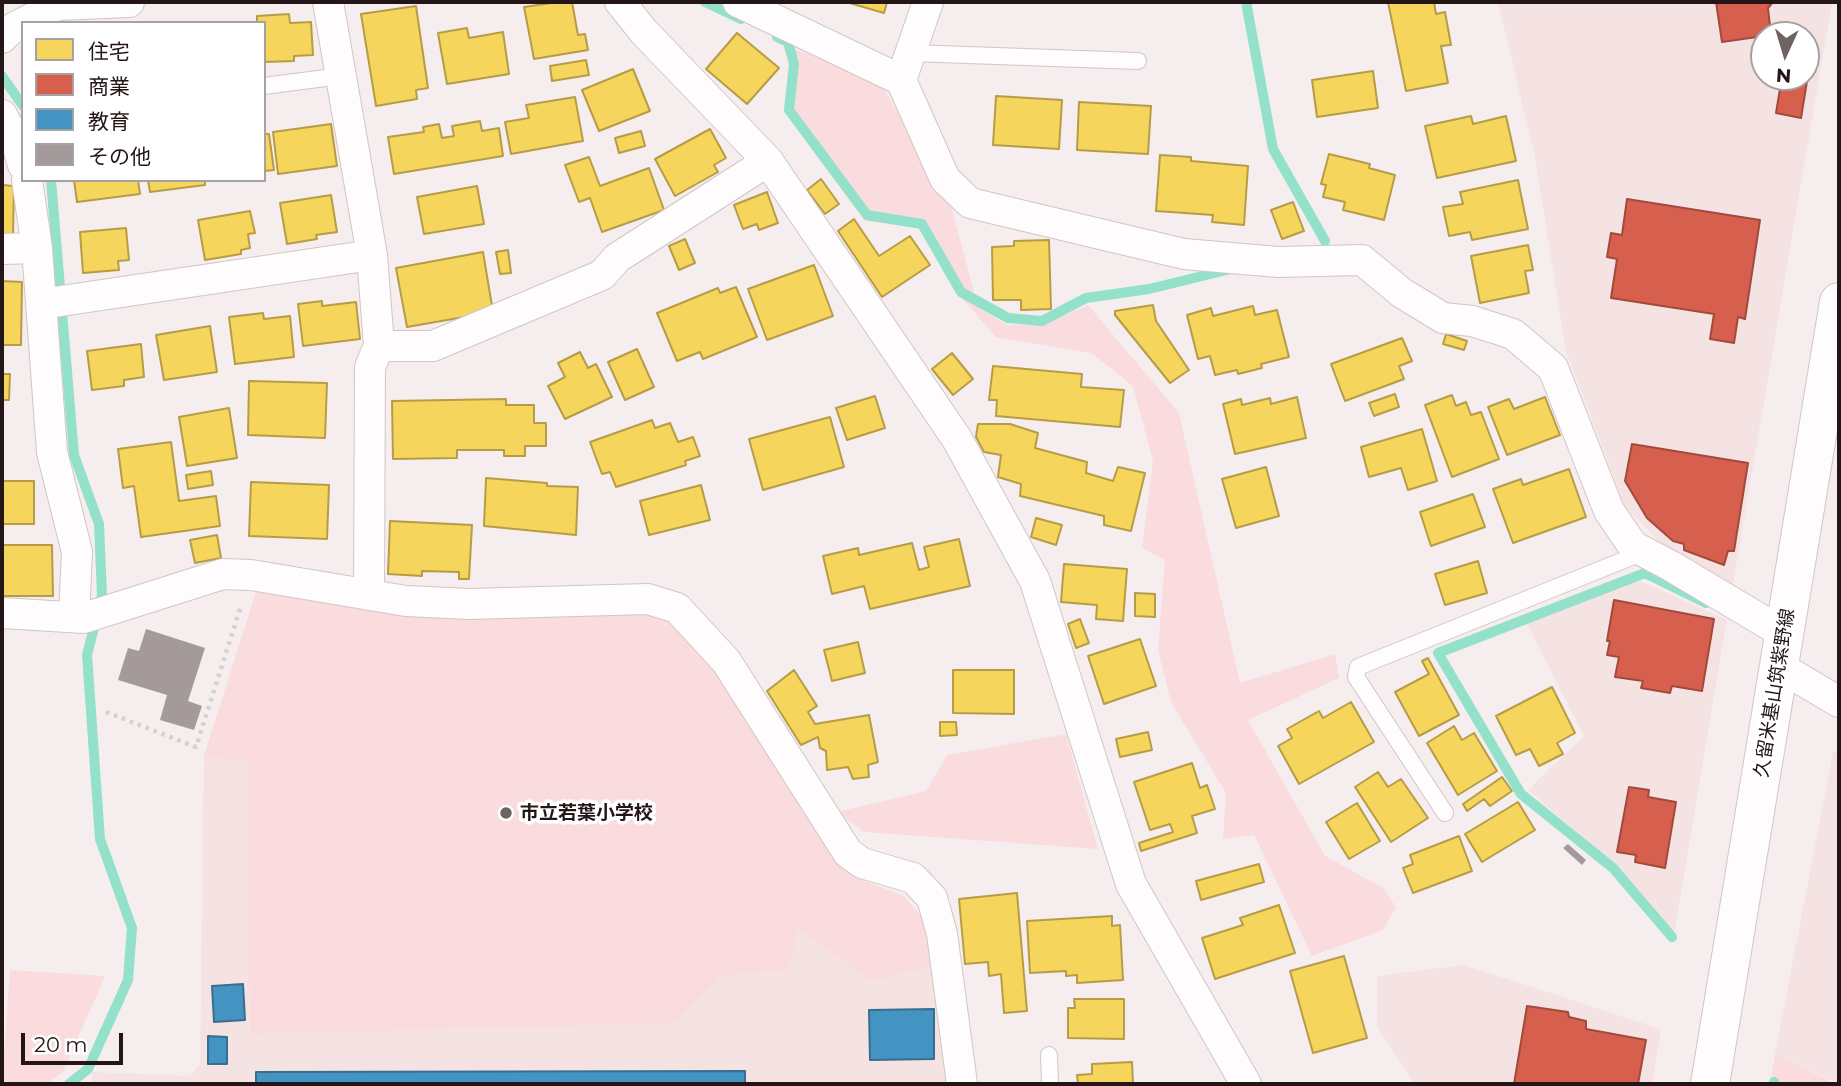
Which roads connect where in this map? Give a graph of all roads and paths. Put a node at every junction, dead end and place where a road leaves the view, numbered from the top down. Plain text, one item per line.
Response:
1 (130, 2) edge
2 (328, 2) edge
3 (620, 2) edge
4 (738, 2) edge
5 (928, 2) edge
6 (27, 21) edge
7 (21, 24) edge
8 (2, 38) edge
9 (1138, 61) dead end
10 (906, 67) junction
11 (341, 76) junction
12 (266, 86) edge
13 (2, 115) edge
14 (21, 157) edge
15 (768, 161) junction
16 (27, 182) edge
17 (37, 248) junction
18 (2, 249) edge
19 (372, 255) junction
20 (1839, 302) edge
21 (41, 304) junction
22 (379, 346) junction
23 (1644, 552) junction
24 (251, 575) junction
25 (369, 595) junction
26 (2, 613) edge
27 (89, 616) junction
28 (1782, 650) junction
29 (1839, 702) edge
30 (106, 712) dead end
31 (1446, 813) dead end
32 (1049, 1055) dead end
33 (962, 1084) edge
34 (1050, 1084) edge
35 (1246, 1084) edge
36 (1710, 1084) edge

1 - 6 street
2 - 11 street
3 - 15 street
4 - 10 street
5 - 10 street
7 - 8 street
9 - 10 lane
10 - 23 street
11 - 12 lane
11 - 19 street
13 - 14 street
15 - 22 street
15 - 35 street
16 - 17 street
17 - 18 street
17 - 21 street
19 - 21 street
19 - 22 street
20 - 28 main road, 久留米基山筑紫野線
21 - 27 street
22 - 25 street
23 - 28 street
23 - 31 lane
24 - 25 street
24 - 27 street
24 - 30 path
25 - 33 street
26 - 27 street
28 - 29 street
28 - 36 main road, 久留米基山筑紫野線
32 - 34 lane

